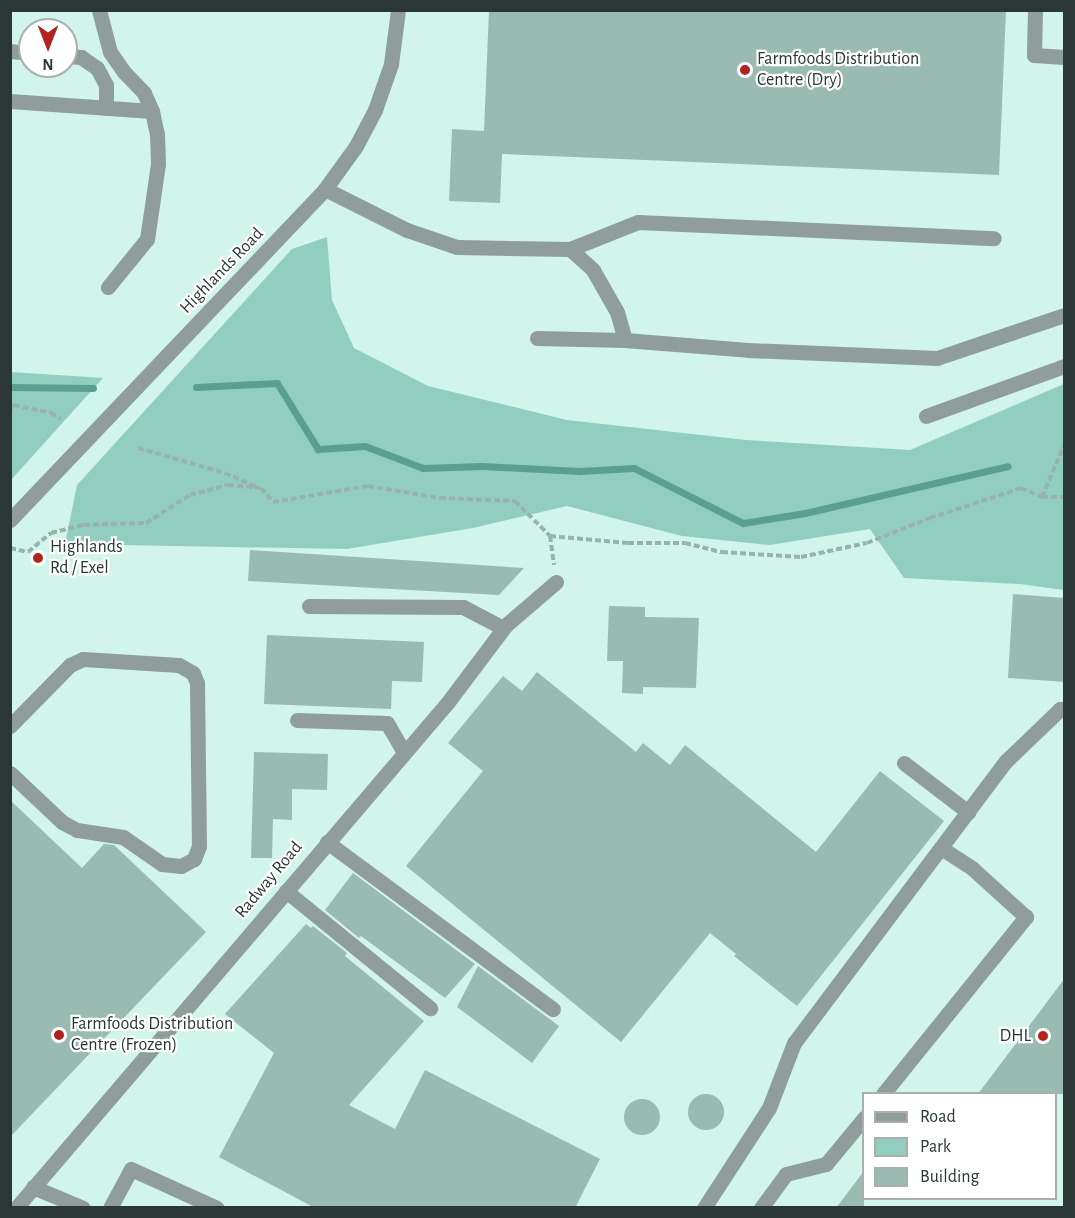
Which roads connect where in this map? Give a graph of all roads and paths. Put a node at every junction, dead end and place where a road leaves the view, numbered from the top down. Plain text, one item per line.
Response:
1 (99, 10) edge
2 (398, 10) edge
3 (1035, 10) edge
4 (78, 57) edge
5 (1065, 57) edge
6 (10, 101) edge
7 (106, 108) junction
8 (152, 111) junction
9 (325, 189) junction
10 (994, 238) dead end
11 (570, 249) junction
12 (108, 288) dead end
13 (1065, 315) edge
14 (537, 338) dead end
15 (625, 340) junction
16 (1065, 366) edge
17 (10, 409) edge
18 (926, 416) dead end
19 (61, 419) dead end
20 (1065, 445) edge
21 (138, 448) dead end
22 (261, 488) junction
23 (1042, 497) junction
24 (1065, 497) edge
25 (10, 520) edge
26 (550, 536) junction
27 (10, 548) edge
28 (556, 582) joint
29 (309, 606) dead end
30 (503, 628) junction
31 (1065, 709) edge
32 (297, 720) dead end
33 (10, 726) edge
34 (403, 751) junction
35 (904, 763) dead end
36 (10, 773) edge
37 (968, 812) junction
38 (327, 842) junction
39 (941, 848) junction
40 (286, 891) junction
41 (430, 1008) dead end
42 (553, 1009) dead end
43 (885, 1092) edge
44 (862, 1120) edge
45 (33, 1188) junction
46 (16, 1208) edge
47 (83, 1208) edge
48 (110, 1208) edge
49 (217, 1208) edge
50 (704, 1208) edge
51 (761, 1208) edge

1 - 8 street
2 - 9 street, Highlands Road
3 - 5 street
4 - 7 street
6 - 7 street
7 - 8 street
8 - 12 street
9 - 11 street
9 - 25 street, Highlands Road
10 - 11 street
11 - 15 street
13 - 15 street
14 - 15 street
16 - 18 street
17 - 19 path
20 - 23 path
21 - 22 path
22 - 26 path
22 - 27 path
23 - 24 path
23 - 26 path
26 - 28 path
28 - 30 street, Radway Road
29 - 30 street
30 - 34 street, Radway Road
31 - 37 street
32 - 34 street
33 - 36 street
34 - 38 street, Radway Road
35 - 37 street
37 - 39 street
38 - 40 street, Radway Road
38 - 42 street
39 - 43 street
39 - 50 street
40 - 41 street
40 - 45 street, Radway Road
44 - 51 street
45 - 46 street, Radway Road
45 - 47 street
48 - 49 street

